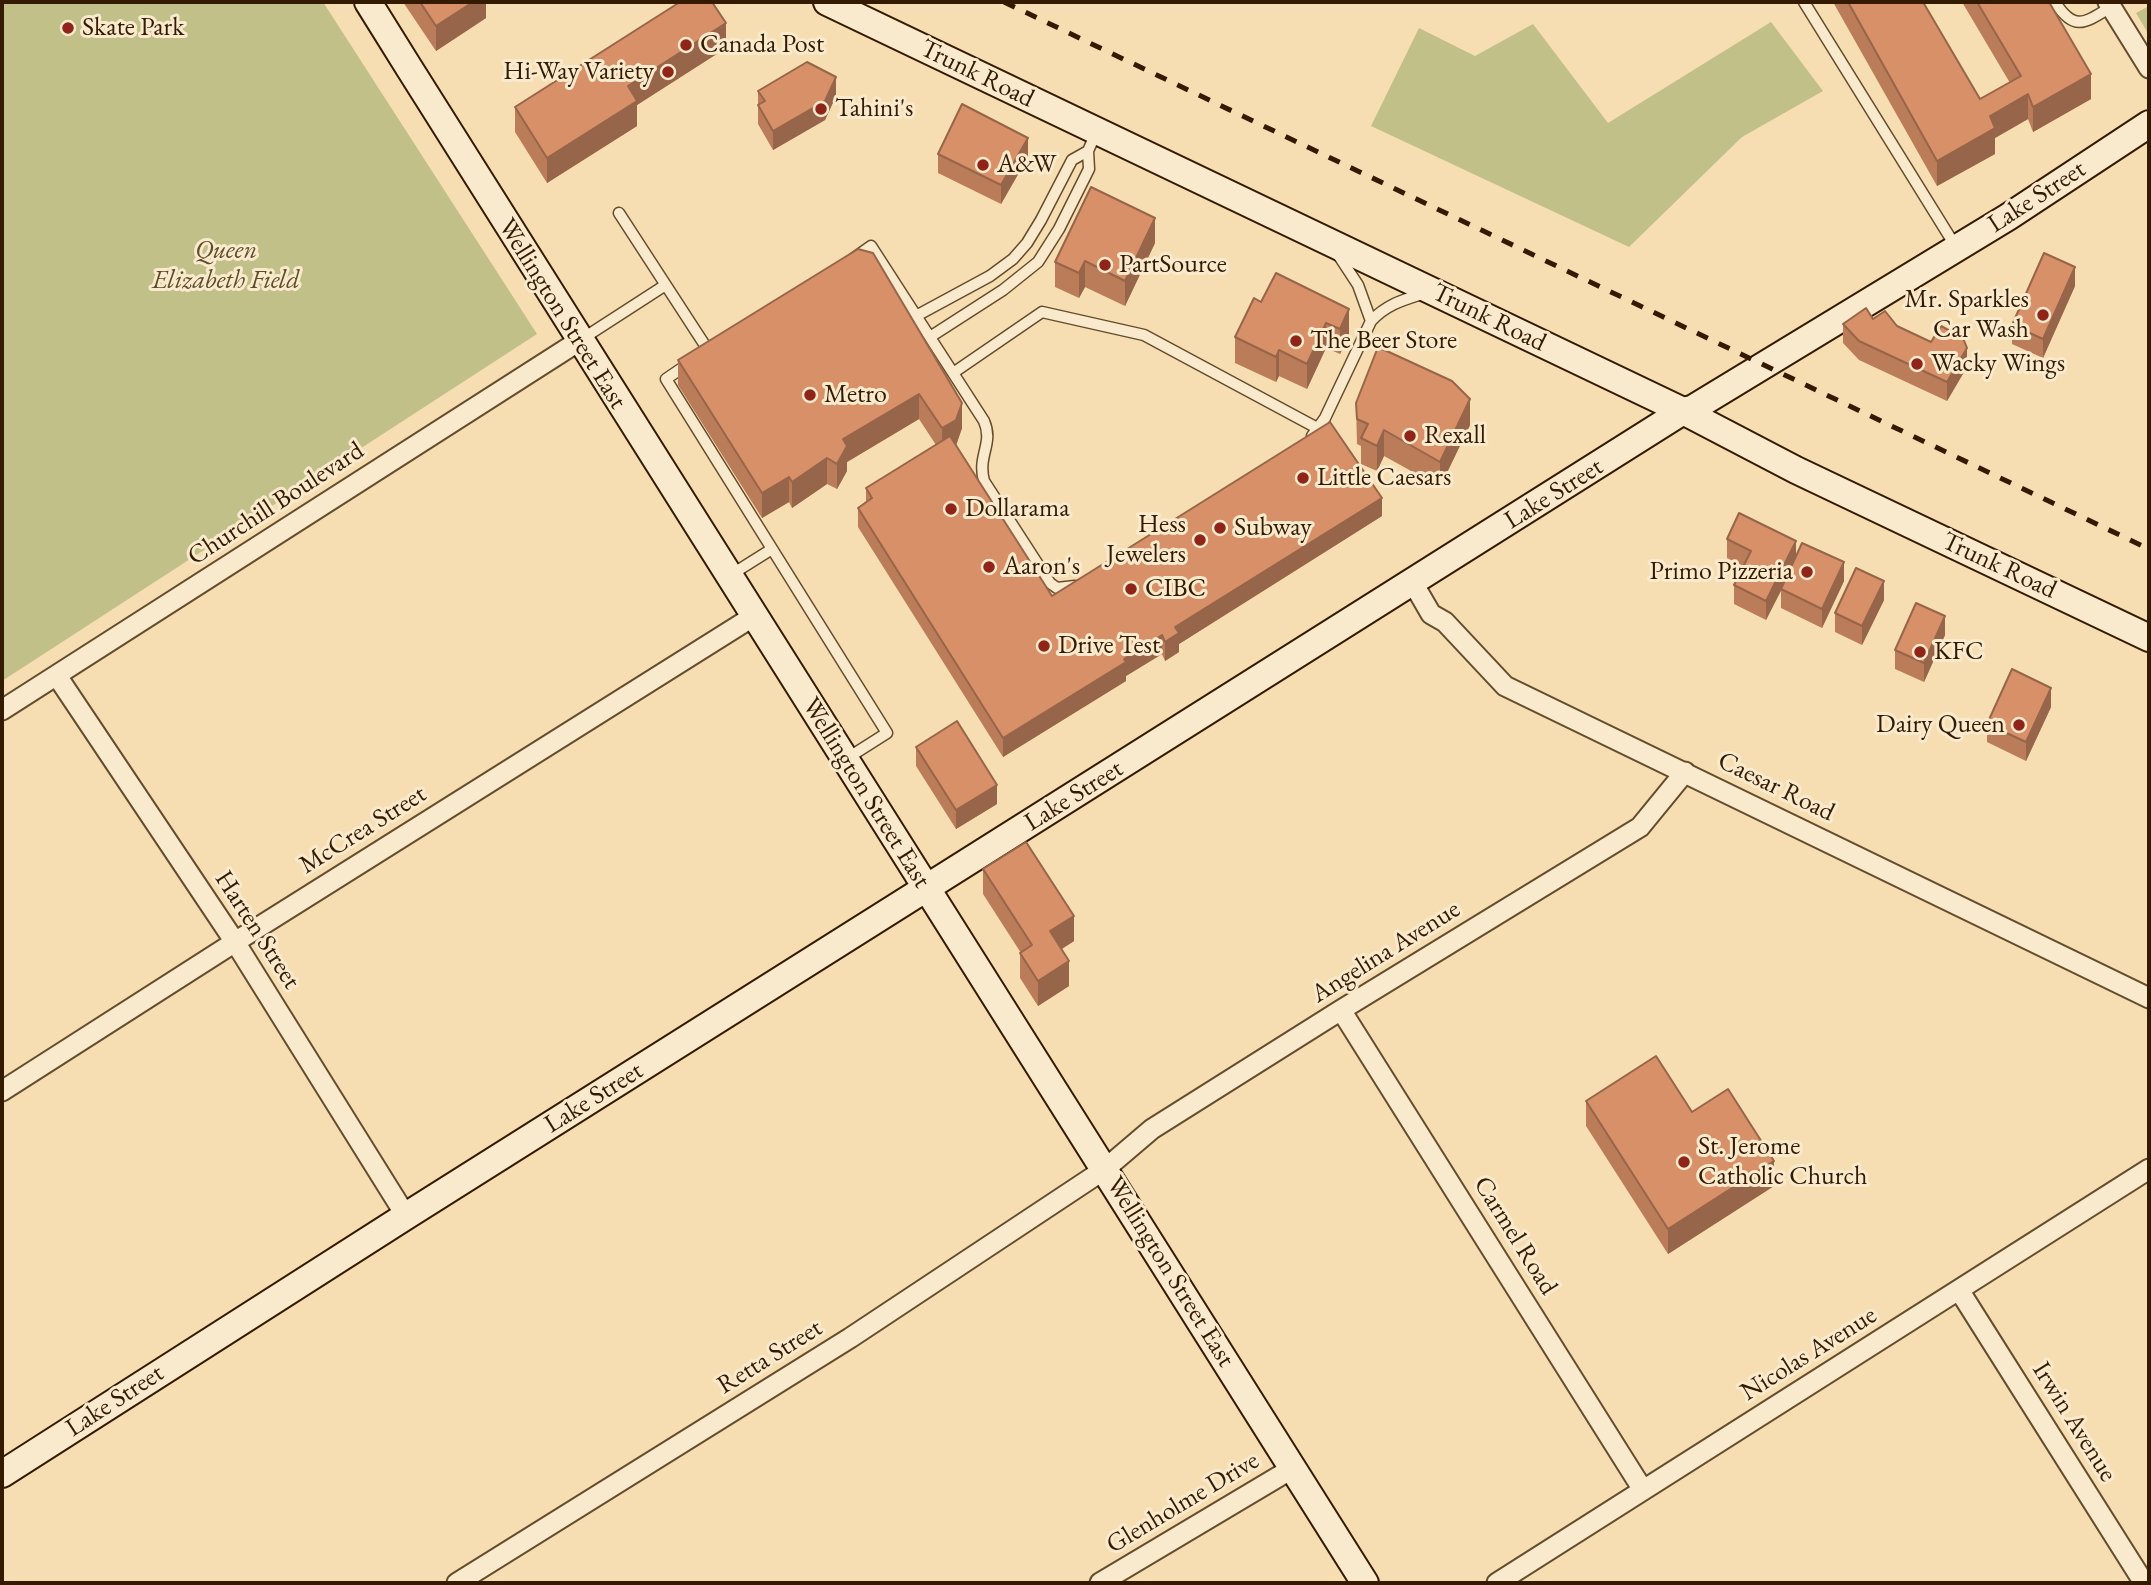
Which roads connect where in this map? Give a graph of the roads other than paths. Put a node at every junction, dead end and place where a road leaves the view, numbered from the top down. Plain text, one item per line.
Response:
1 (368, 2) edge
2 (827, 2) edge
3 (1804, 2) edge
4 (2055, 2) edge
5 (2110, 4) edge
6 (2149, 68) edge
7 (2149, 124) edge
8 (1092, 141) junction
9 (619, 213) dead end
10 (1332, 243) junction
11 (1957, 247) junction
12 (839, 267) edge
13 (664, 286) junction
14 (1432, 291) junction
15 (916, 316) junction
16 (1371, 321) junction
17 (930, 337) junction
18 (579, 341) junction
19 (719, 344) edge
20 (708, 351) junction
21 (953, 373) junction
22 (1683, 411) junction
23 (1319, 429) junction
24 (1307, 443) edge
25 (772, 550) junction
26 (728, 576) junction
27 (1083, 582) edge
28 (1413, 583) junction
29 (754, 616) junction
30 (2149, 638) edge
31 (57, 676) junction
32 (2, 710) edge
33 (845, 759) junction
34 (1685, 772) junction
35 (927, 889) junction
36 (235, 942) junction
37 (2149, 998) edge
38 (1341, 1010) junction
39 (2, 1091) edge
40 (1105, 1169) junction
41 (2149, 1169) edge
42 (406, 1216) junction
43 (1959, 1290) junction
44 (1293, 1468) junction
45 (2, 1474) edge
46 (1643, 1490) junction
47 (2145, 1579) edge
48 (457, 1583) edge
49 (1100, 1583) edge
50 (1365, 1583) edge
51 (1497, 1583) edge

1 - 18 main road, Wellington Street East
2 - 8 main road, Trunk Road
3 - 11 lane
4 - 5 lane
5 - 6 street
7 - 11 main road, Lake Street
8 - 10 main road, Trunk Road
8 - 15 lane
8 - 17 lane
9 - 13 lane
10 - 14 main road, Trunk Road
10 - 16 lane
11 - 22 main road, Lake Street
12 - 15 lane
13 - 18 lane
13 - 20 lane
14 - 16 lane
14 - 22 main road, Trunk Road
15 - 17 lane
16 - 23 lane
17 - 21 lane
18 - 26 main road, Wellington Street East
18 - 31 street, Churchill Boulevard
19 - 20 lane
20 - 25 lane
21 - 23 lane
21 - 27 lane
22 - 28 main road, Lake Street
22 - 30 main road, Trunk Road
23 - 24 lane
25 - 26 lane
25 - 33 lane
26 - 29 main road, Wellington Street East
28 - 34 street, Caesar Road
28 - 35 main road, Lake Street
29 - 33 main road, Wellington Street East
29 - 36 street, McCrea Street
31 - 32 street, Churchill Boulevard
31 - 36 street, Harten Street
33 - 35 main road, Wellington Street East
34 - 37 street, Caesar Road
34 - 38 street, Angelina Avenue
35 - 40 main road, Wellington Street East
35 - 42 main road, Lake Street
36 - 39 street, McCrea Street
36 - 42 street, Harten Street
38 - 40 street, Angelina Avenue
38 - 46 street, Carmel Road
40 - 44 main road, Wellington Street East
40 - 48 street, Retta Street
41 - 43 street, Nicolas Avenue
42 - 45 main road, Lake Street
43 - 46 street, Nicolas Avenue
43 - 47 street, Irwin Avenue
44 - 49 street, Glenholme Drive
44 - 50 main road, Wellington Street East
46 - 51 street, Nicolas Avenue

